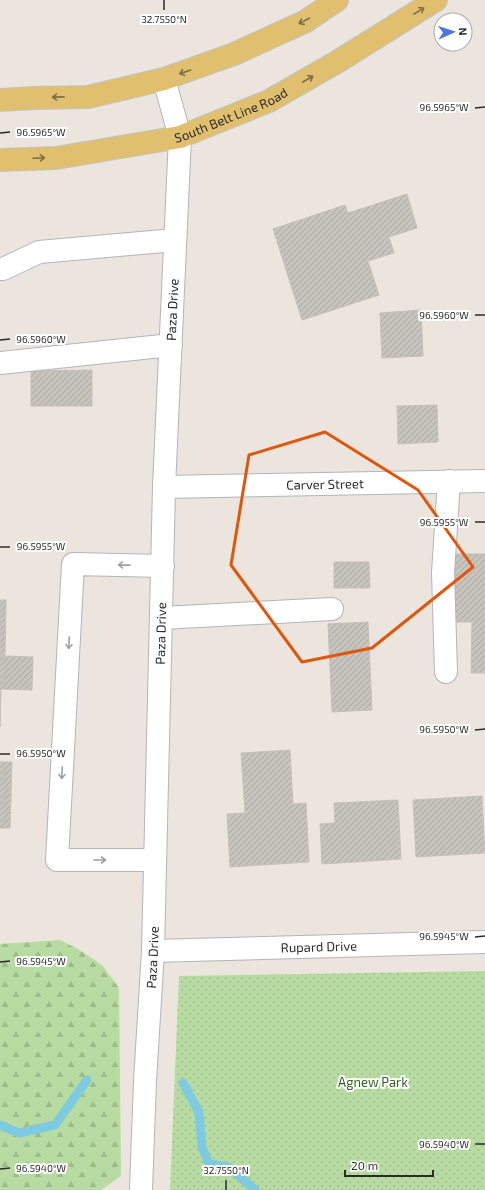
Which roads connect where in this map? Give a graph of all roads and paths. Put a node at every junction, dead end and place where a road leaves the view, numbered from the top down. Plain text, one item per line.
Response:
1 (337, 0) edge
2 (436, 0) edge
3 (164, 79) junction
4 (0, 100) edge
5 (180, 137) junction
6 (0, 160) edge
7 (176, 240) junction
8 (0, 269) edge
9 (171, 345) junction
10 (0, 363) edge
11 (485, 481) edge
12 (449, 482) junction
13 (164, 487) junction
14 (163, 566) junction
15 (332, 609) dead end
16 (162, 618) junction
17 (446, 672) dead end
18 (155, 860) junction
19 (485, 942) edge
20 (153, 951) junction
21 (140, 1190) edge

1 -> 3 main road
5 -> 2 main road, South Belt Line Road
3 -> 4 main road
3 - 5 street, Paza Drive
6 -> 5 main road, South Belt Line Road
5 - 7 street, Paza Drive
7 - 8 street
7 - 9 street, Paza Drive
9 - 10 street
9 - 13 street, Paza Drive
11 - 12 street, Carver Street
12 - 13 street, Carver Street
12 - 17 street
13 - 14 street, Paza Drive
14 - 16 street, Paza Drive
14 -> 18 street
15 - 16 street
16 - 18 street, Paza Drive
18 - 20 street, Paza Drive
19 - 20 street, Rupard Drive
20 - 21 street, Paza Drive

